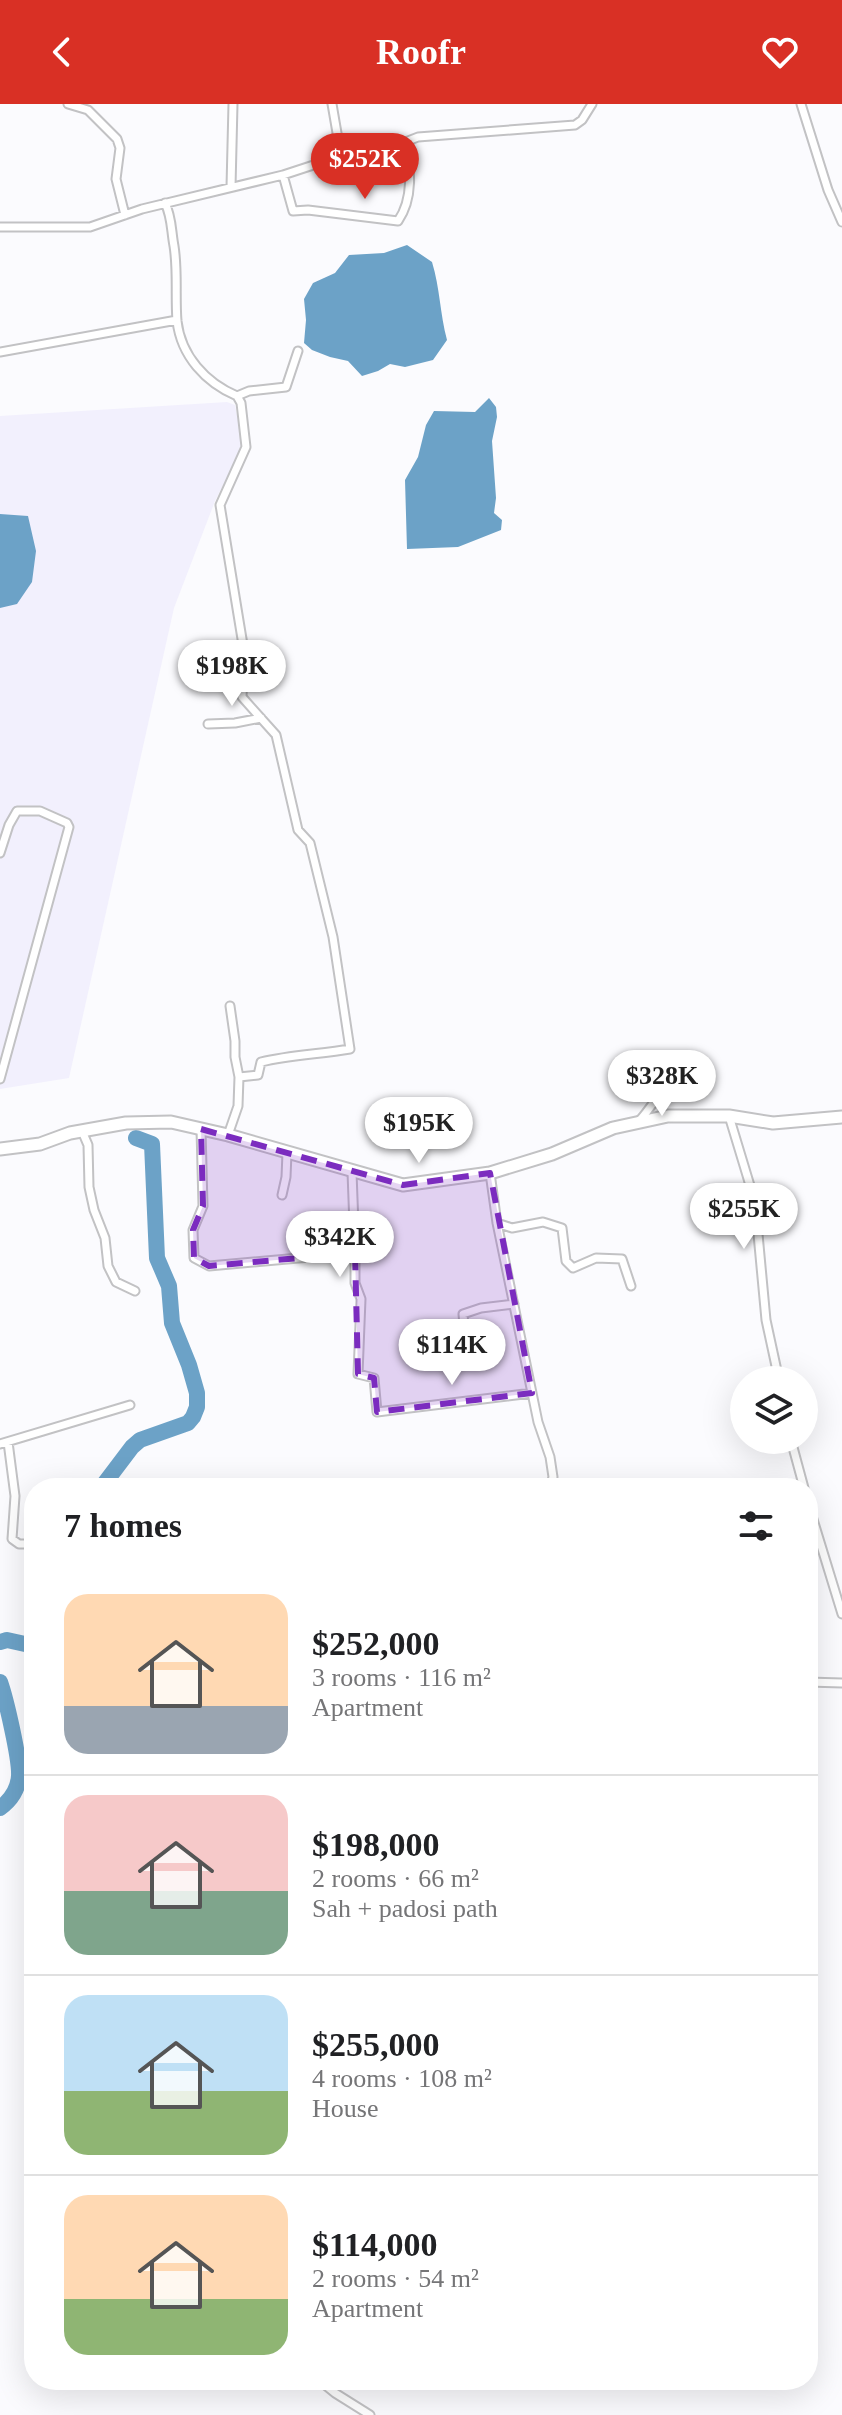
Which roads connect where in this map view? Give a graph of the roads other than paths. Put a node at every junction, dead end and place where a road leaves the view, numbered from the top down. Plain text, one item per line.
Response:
1 (68, 104) edge
2 (233, 104) edge
3 (332, 104) edge
4 (592, 104) edge
5 (801, 104) edge
6 (406, 143) junction
7 (341, 156) junction
8 (283, 175) junction
9 (231, 187) junction
10 (165, 203) junction
11 (125, 215) junction
12 (842, 222) edge
13 (0, 227) edge
14 (177, 320) junction
15 (298, 351) dead end
16 (0, 352) edge
17 (237, 396) junction
18 (261, 718) junction
19 (208, 724) dead end
20 (0, 853) edge
21 (230, 1006) dead end
22 (239, 1077) junction
23 (0, 1079) edge
24 (663, 1092) dead end
25 (729, 1116) junction
26 (842, 1117) edge
27 (638, 1123) junction
28 (201, 1129) junction
29 (82, 1131) junction
30 (228, 1135) junction
31 (0, 1149) edge
32 (287, 1153) junction
33 (352, 1172) junction
34 (490, 1173) junction
35 (282, 1195) dead end
36 (497, 1223) junction
37 (355, 1253) junction
38 (631, 1286) dead end
39 (135, 1291) dead end
40 (514, 1304) junction
41 (464, 1326) dead end
42 (776, 1366) edge
43 (532, 1393) junction
44 (130, 1405) dead end
45 (4, 1443) edge
46 (795, 1454) edge
47 (553, 1478) edge
48 (801, 1478) edge
49 (818, 1536) edge
50 (24, 1544) edge
51 (842, 1614) edge
52 (818, 1682) edge
53 (842, 1683) edge
54 (331, 2390) edge
55 (370, 2415) edge

1 - 11 street
2 - 9 street
3 - 7 street
4 - 6 street
5 - 12 street
6 - 7 street
6 - 8 street
7 - 8 street
8 - 9 street
9 - 10 street
10 - 11 street
10 - 14 street
11 - 13 street
14 - 16 street
14 - 17 street
15 - 17 street
17 - 18 street
18 - 19 street
18 - 22 street
20 - 23 street
21 - 22 street
22 - 30 street
24 - 27 street
25 - 26 main road
25 - 27 main road
25 - 42 street
27 - 34 main road
28 - 29 main road
28 - 30 main road
28 - 37 street
29 - 31 main road
29 - 39 street
30 - 32 main road
32 - 33 main road
32 - 35 street
33 - 34 main road
33 - 37 street
34 - 36 street
36 - 38 street
36 - 40 street
37 - 43 street
40 - 41 street
40 - 43 street
43 - 47 street
44 - 45 street
45 - 50 street
46 - 48 street
49 - 51 street
52 - 53 street
54 - 55 street

